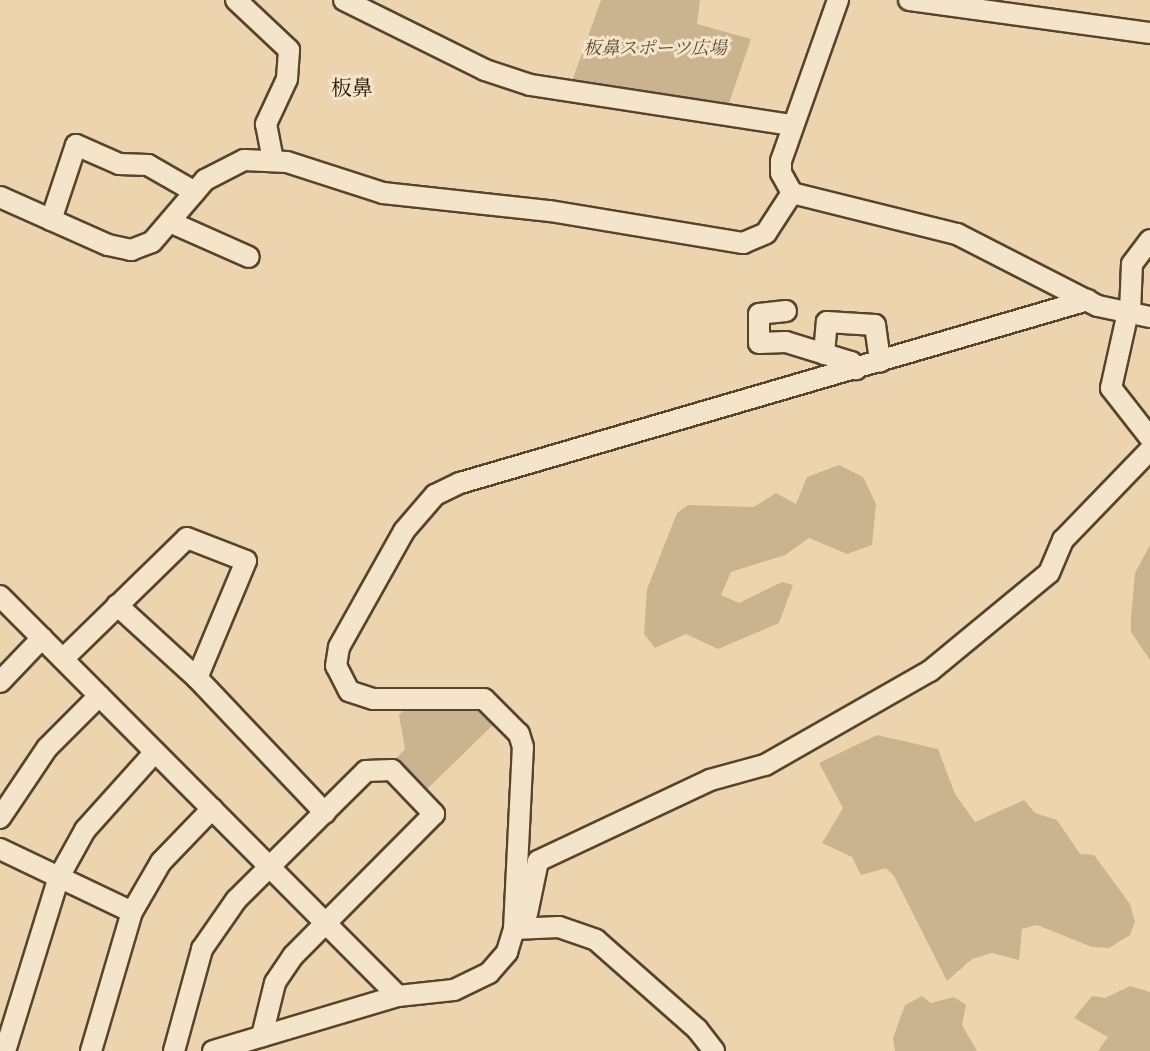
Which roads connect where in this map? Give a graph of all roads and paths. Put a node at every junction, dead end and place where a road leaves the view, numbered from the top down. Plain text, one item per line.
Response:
1 (236, 0) edge
2 (344, 0) edge
3 (838, 0) edge
4 (909, 0) edge
5 (1150, 33) edge
6 (792, 125) junction
7 (273, 160) junction
8 (195, 192) junction
9 (792, 194) junction
10 (0, 197) edge
11 (51, 220) junction
12 (170, 222) junction
13 (1150, 240) edge
14 (249, 256) dead end
15 (1088, 300) junction
16 (786, 310) dead end
17 (1129, 312) junction
18 (1150, 317) edge
19 (824, 354) junction
20 (880, 362) junction
21 (856, 369) junction
22 (1150, 438) edge
23 (1150, 450) edge
24 (0, 596) edge
25 (117, 605) junction
26 (42, 638) junction
27 (63, 659) junction
28 (197, 678) junction
29 (0, 682) edge
30 (99, 696) junction
31 (155, 752) junction
32 (212, 809) junction
33 (325, 813) junction
34 (0, 818) edge
35 (0, 849) edge
36 (269, 867) junction
37 (58, 877) junction
38 (132, 912) junction
39 (324, 922) junction
40 (520, 929) junction
41 (398, 996) junction
42 (7, 1014) edge
43 (262, 1036) junction
44 (5, 1051) edge
45 (91, 1051) edge
46 (174, 1051) edge
47 (213, 1051) edge
48 (714, 1051) edge

1 - 7 street
2 - 6 street
3 - 6 street
4 - 5 street
6 - 9 street
7 - 8 street
7 - 9 street
8 - 11 street
8 - 12 street
9 - 15 street
10 - 11 street
11 - 12 street
12 - 14 street
13 - 17 street
15 - 17 street
15 - 20 street
16 - 19 street
17 - 18 street
17 - 22 street
19 - 20 street
19 - 21 street
20 - 21 street
21 - 40 street
23 - 40 street
24 - 26 street
25 - 27 street
25 - 28 street
25 - 28 street
26 - 27 street
26 - 29 street
27 - 30 street
28 - 33 street
30 - 31 street
30 - 34 street
31 - 32 street
31 - 37 street
32 - 36 street
32 - 38 street
33 - 36 street
33 - 39 street
35 - 37 street
36 - 39 street
36 - 46 street
37 - 38 street
37 - 42 street
38 - 45 street
39 - 41 street
39 - 43 street
40 - 41 street
40 - 48 street
41 - 43 street
42 - 44 street
43 - 47 street

